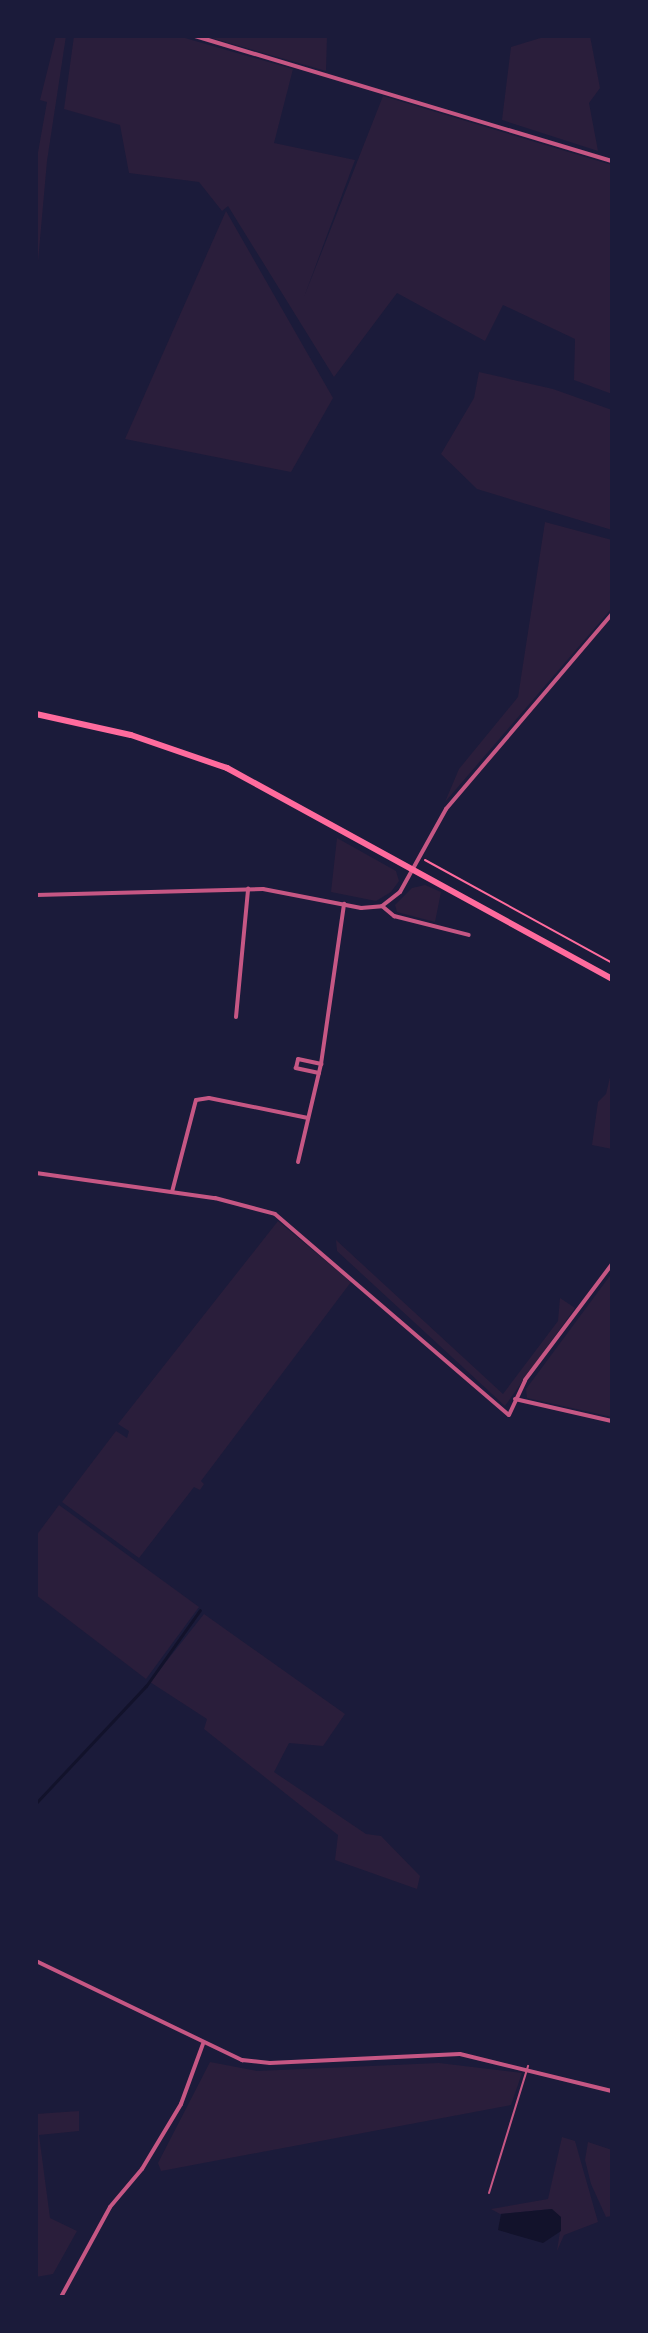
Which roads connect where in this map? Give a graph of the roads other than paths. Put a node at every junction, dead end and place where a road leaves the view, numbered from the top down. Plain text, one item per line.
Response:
1 (195, 36) edge
2 (612, 161) edge
3 (612, 614) edge
4 (36, 714) edge
5 (414, 870) junction
6 (248, 889) junction
7 (36, 895) edge
8 (344, 903) junction
9 (382, 906) junction
10 (469, 935) dead end
11 (612, 979) edge
12 (236, 1017) dead end
13 (321, 1064) junction
14 (319, 1073) junction
15 (308, 1118) junction
16 (298, 1162) dead end
17 (36, 1173) edge
18 (172, 1192) junction
19 (612, 1264) edge
20 (515, 1399) junction
21 (612, 1421) edge
22 (36, 1961) edge
23 (203, 2044) junction
24 (528, 2066) junction
25 (612, 2091) edge
26 (489, 2193) dead end
27 (61, 2297) edge

1 - 2 street
3 - 5 street
4 - 5 main road
5 - 9 street
5 - 11 main road
6 - 7 street
6 - 8 street
6 - 12 street
8 - 9 street
8 - 13 street
9 - 10 street
13 - 14 street
13 - 14 street
14 - 15 street
15 - 16 street
15 - 18 street
17 - 18 street
18 - 20 street
19 - 20 street
20 - 21 street
22 - 23 street
23 - 24 street
23 - 27 street
24 - 25 street
24 - 26 lane

